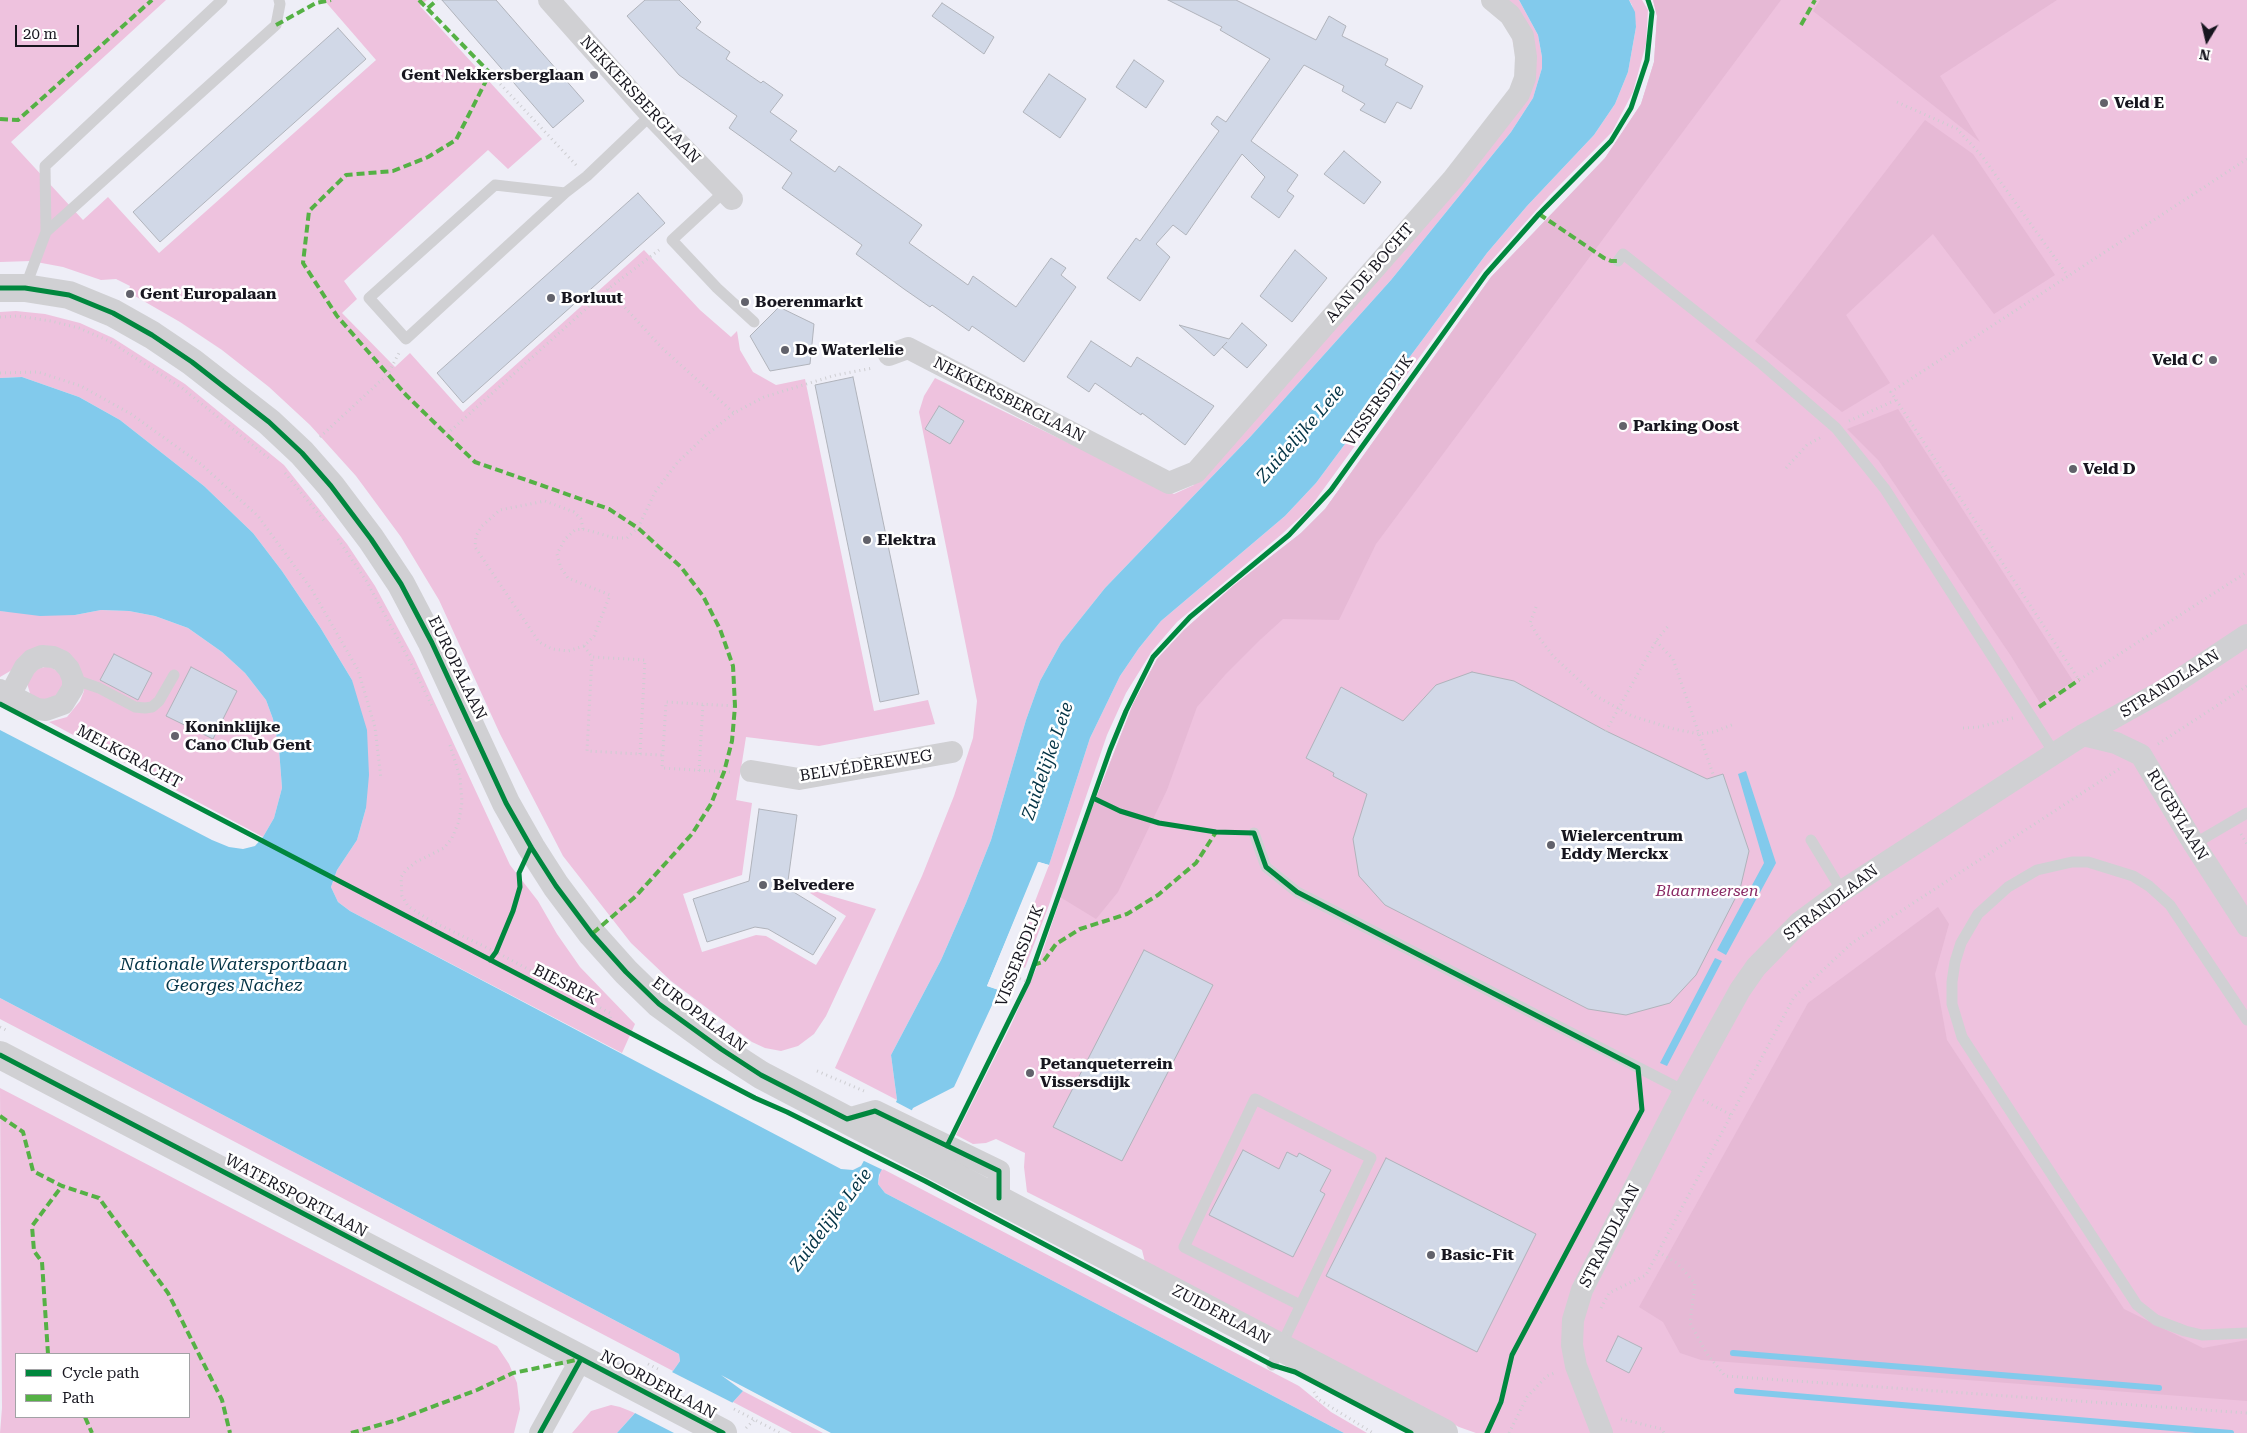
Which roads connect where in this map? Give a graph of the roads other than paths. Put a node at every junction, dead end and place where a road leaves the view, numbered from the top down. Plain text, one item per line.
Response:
1 (222, 0) edge
2 (278, 0) edge
3 (549, 0) edge
4 (1492, 0) edge
5 (651, 115) junction
6 (565, 193) junction
7 (729, 195) joint
8 (46, 232) junction
9 (1618, 261) dead end
10 (13, 288) edge
11 (754, 322) dead end
12 (889, 355) road end
13 (1127, 461) joint
14 (2247, 635) edge
15 (174, 675) dead end
16 (73, 679) junction
17 (5, 692) edge
18 (2083, 735) junction
19 (952, 752) dead end
20 (2055, 754) junction
21 (751, 771) dead end
22 (2247, 813) edge
23 (1254, 833) dead end
24 (1811, 840) dead end
25 (2194, 844) junction
26 (1842, 891) junction
27 (2247, 926) edge
28 (2247, 1020) edge
29 (0, 1055) edge
30 (1684, 1091) junction
31 (865, 1114) joint
32 (1300, 1305) junction
33 (2247, 1333) edge
34 (1276, 1356) junction
35 (581, 1358) junction
36 (540, 1433) edge
37 (723, 1433) edge
38 (1444, 1433) edge
39 (1602, 1433) edge

1 - 8 lane
2 - 8 lane
3 - 5 street, NEKKERSBERGLAAN
4 - 13 street, AAN DE BOCHT
5 - 6 lane
5 - 7 street, NEKKERSBERGLAAN
6 - 6 lane
7 - 11 lane
8 - 10 lane
9 - 20 lane
10 - 31 street, EUROPALAAN
12 - 13 street, NEKKERSBERGLAAN
14 - 18 street, STRANDLAAN
15 - 16 lane
16 - 17 street
16 - 17 street
18 - 20 street, STRANDLAAN
18 - 25 street, RUGBYLAAN
19 - 21 street, BELVÉDÈREWEG
20 - 26 street, STRANDLAAN
22 - 25 lane
23 - 30 lane
24 - 26 lane
25 - 27 street, RUGBYLAAN
26 - 30 street, STRANDLAAN
28 - 33 lane
29 - 35 street, WATERSPORTLAAN
30 - 39 street, STRANDLAAN
31 - 34 street, ZUIDERLAAN
32 - 32 lane
32 - 34 lane
34 - 38 street, ZUIDERLAAN
35 - 36 street
35 - 37 street, NOORDERLAAN

